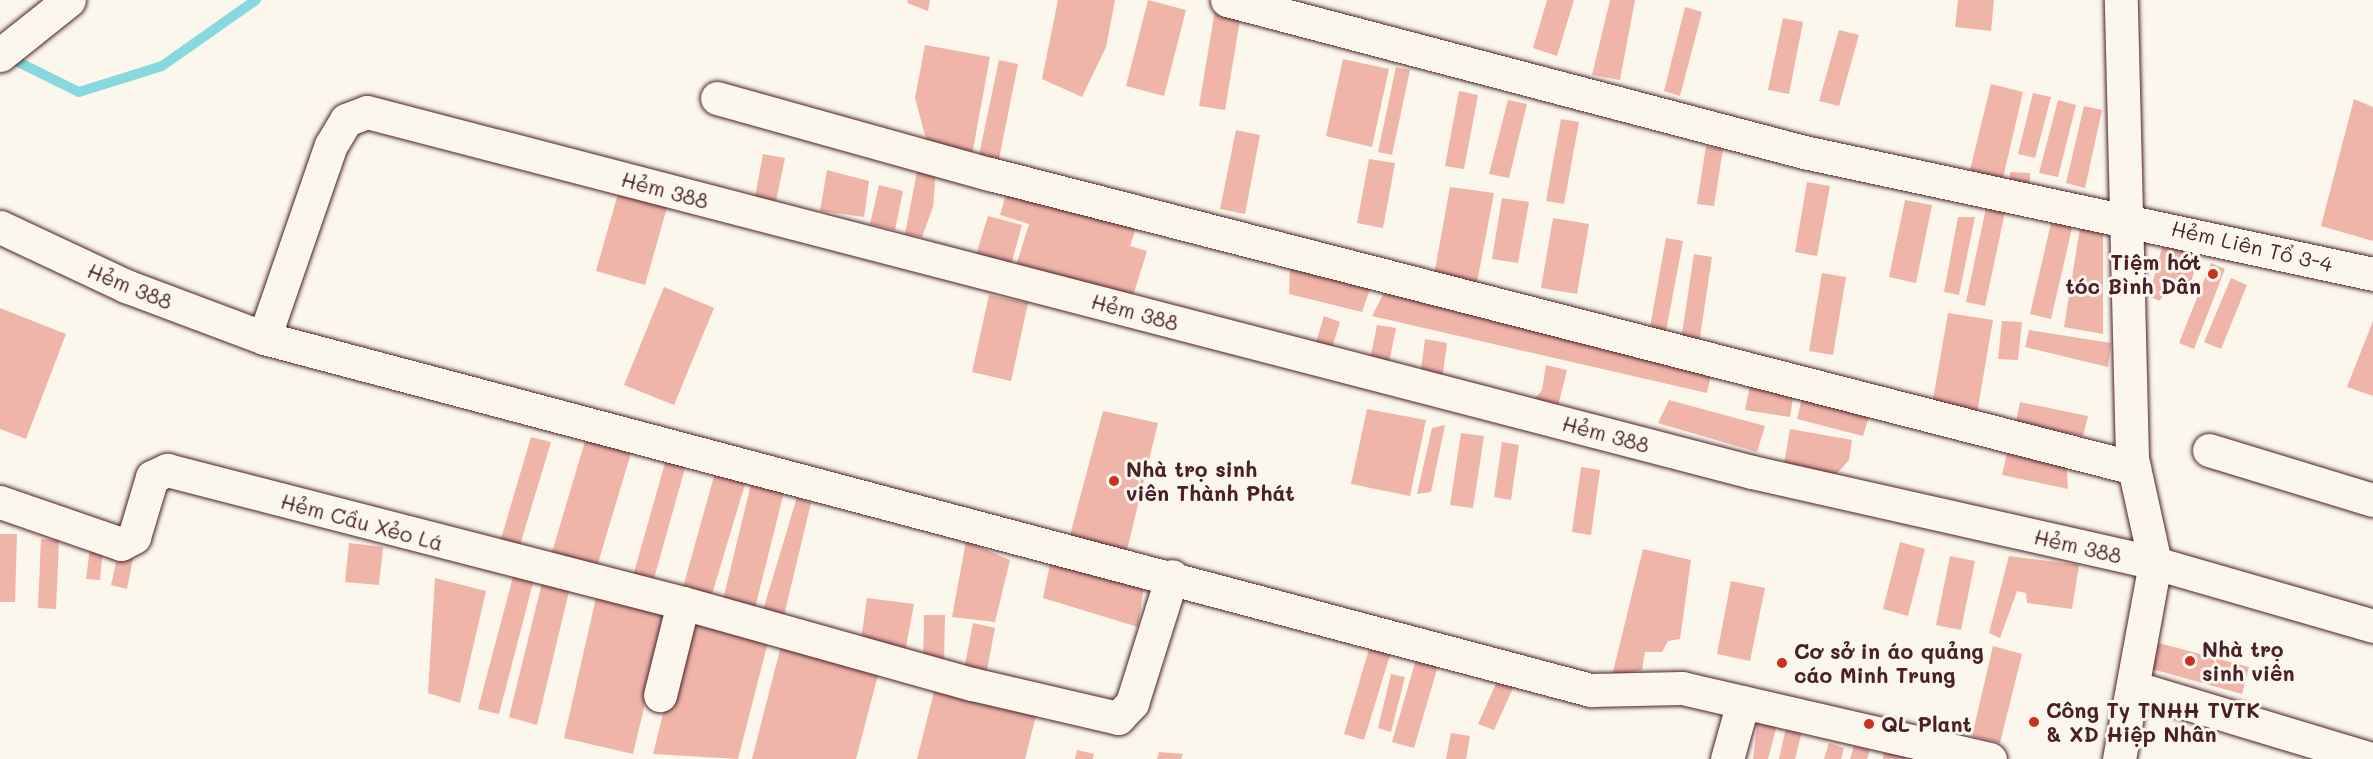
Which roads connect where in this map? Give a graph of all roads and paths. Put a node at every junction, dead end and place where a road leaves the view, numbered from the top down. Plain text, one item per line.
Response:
1 (69, 0) edge
2 (1227, 0) edge
3 (2121, 0) edge
4 (0, 56) edge
5 (717, 98) dead end
6 (2130, 218) junction
7 (12, 234) edge
8 (2373, 274) edge
9 (264, 338) junction
10 (2209, 450) dead end
11 (2134, 468) junction
12 (2373, 500) edge
13 (0, 502) edge
14 (2155, 563) junction
15 (1172, 576) junction
16 (683, 603) junction
17 (2373, 626) edge
18 (2136, 688) junction
19 (660, 695) dead end
20 (1743, 702) junction
21 (1727, 759) edge
22 (1990, 759) edge
23 (2119, 759) edge
24 (2372, 759) edge

1 - 4 street
2 - 6 street, Hẻm Liên Tổ 3-4
3 - 6 street, Hẻm 388
5 - 11 street
6 - 8 street, Hẻm Liên Tổ 3-4
6 - 11 street, Hẻm 388
7 - 9 street, Hẻm 388
9 - 14 street, Hẻm 388
9 - 15 street, Hẻm 388
10 - 12 street
11 - 14 street, Hẻm 388
13 - 16 street, Hẻm Cầu Xẻo Lá
14 - 17 street, Hẻm 388
14 - 18 street, Hẻm 388
15 - 16 street, Hẻm Cầu Xẻo Lá
15 - 20 street, Hẻm 388
16 - 19 street
18 - 23 street, Hẻm 388
18 - 24 street
20 - 21 street
20 - 22 street, Hẻm 388

